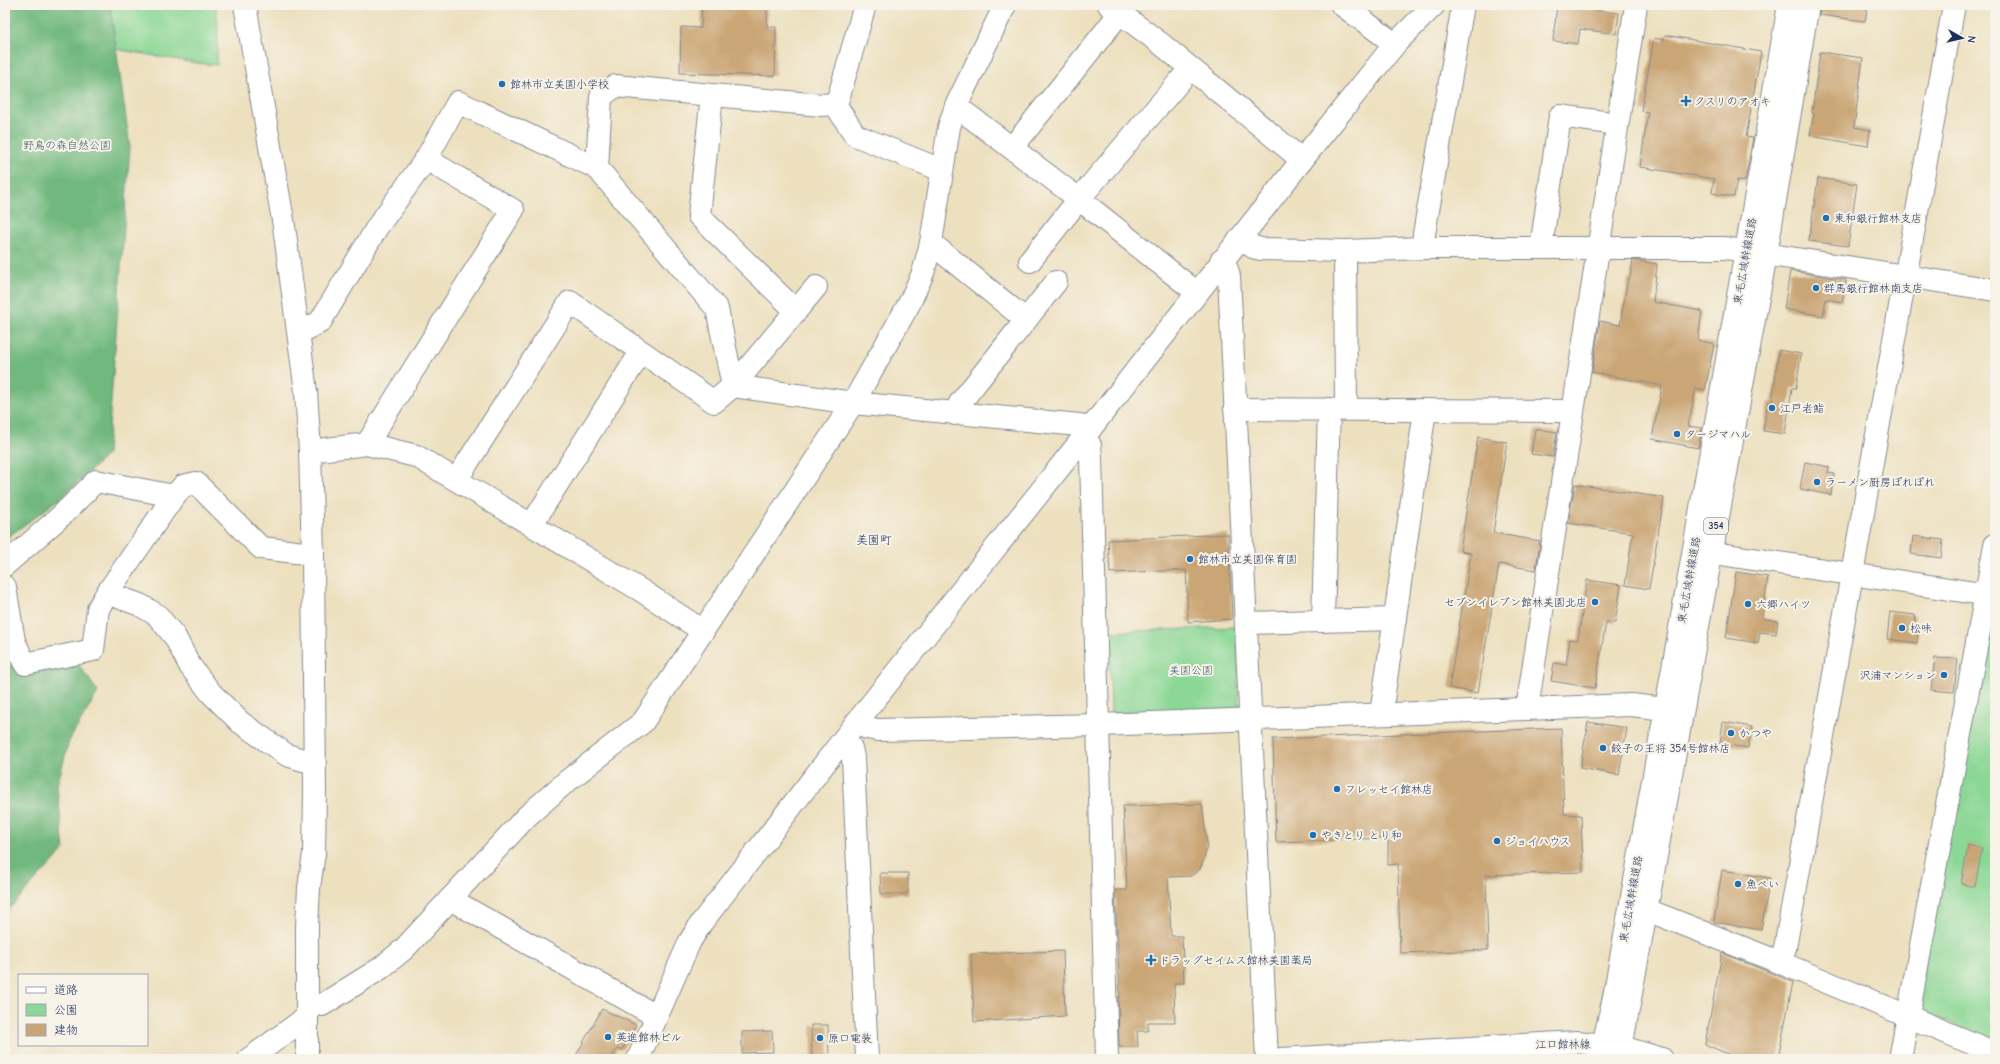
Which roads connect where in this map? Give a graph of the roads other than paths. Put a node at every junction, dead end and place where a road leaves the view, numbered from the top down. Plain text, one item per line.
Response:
1 (245, 5) edge
2 (866, 5) edge
3 (1005, 5) edge
4 (1342, 5) edge
5 (1434, 5) edge
6 (1463, 5) edge
7 (1636, 5) edge
8 (1789, 5) edge
9 (1808, 5) edge
10 (1954, 5) edge
11 (1114, 9) edge
12 (1395, 44) junction
13 (1190, 69) junction
14 (712, 95) junction
15 (835, 104) junction
16 (956, 106) junction
17 (1617, 124) junction
18 (1012, 148) junction
19 (426, 159) junction
20 (1302, 160) junction
21 (597, 168) junction
22 (941, 170) junction
23 (1079, 198) junction
24 (1241, 238) junction
25 (931, 243) junction
26 (1424, 248) junction
27 (1541, 248) junction
28 (1598, 248) junction
29 (1345, 251) junction
30 (1757, 252) junction
31 (1030, 261) dead end
32 (1221, 261) junction
33 (1905, 276) junction
34 (1056, 282) dead end
35 (816, 287) dead end
36 (1995, 290) edge
37 (1196, 292) junction
38 (796, 311) junction
39 (1026, 320) junction
40 (299, 333) junction
41 (641, 352) junction
42 (733, 386) junction
43 (853, 403) junction
44 (1235, 409) junction
45 (1338, 409) junction
46 (1425, 410) junction
47 (1572, 413) junction
48 (955, 414) junction
49 (1087, 433) junction
50 (367, 444) junction
51 (310, 451) junction
52 (457, 479) junction
53 (174, 496) junction
54 (532, 524) junction
55 (1995, 545) edge
56 (1702, 551) junction
57 (313, 554) junction
58 (5, 566) edge
59 (1852, 573) junction
60 (5, 587) edge
61 (107, 593) junction
62 (1990, 595) edge
63 (1395, 619) junction
64 (1323, 621) junction
65 (1246, 623) junction
66 (703, 631) junction
67 (1674, 709) junction
68 (1527, 710) junction
69 (1381, 714) junction
70 (1251, 719) junction
71 (1099, 725) junction
72 (850, 731) junction
73 (314, 761) junction
74 (450, 899) junction
75 (1647, 910) junction
76 (1779, 962) junction
77 (315, 1011) junction
78 (656, 1016) junction
79 (1908, 1016) junction
80 (1612, 1052) edge
81 (1995, 1053) edge
82 (249, 1059) edge
83 (307, 1059) edge
84 (322, 1059) edge
85 (638, 1059) edge
86 (867, 1059) edge
87 (1107, 1059) edge
88 (1267, 1059) edge
89 (1281, 1059) edge
90 (1662, 1059) edge
91 (1900, 1059) edge

1 - 40 main road
2 - 15 main road
3 - 16 main road
4 - 12 main road
5 - 12 main road
6 - 26 main road
7 - 17 main road
8 - 30 main road, 東毛広域幹線道路 / 354
9 - 30 main road, 東毛広域幹線道路 / 354
10 - 33 main road
11 - 13 main road
11 - 18 main road
12 - 20 main road
13 - 20 main road
13 - 23 main road
14 - 15 main road
14 - 21 main road
14 - 38 main road
15 - 22 main road
16 - 18 main road
16 - 22 main road
17 - 27 main road
17 - 28 main road
18 - 23 main road
19 - 21 main road
19 - 40 main road
19 - 50 main road
20 - 24 main road
21 - 42 main road
22 - 25 main road
23 - 31 main road
23 - 37 main road
24 - 29 main road
24 - 32 main road
25 - 39 main road
25 - 43 main road
26 - 27 main road
26 - 29 main road
27 - 28 main road
28 - 30 main road
28 - 47 main road
29 - 45 main road
30 - 33 main road
30 - 56 main road, 東毛広域幹線道路 / 354
32 - 37 main road
32 - 44 main road
33 - 36 main road
33 - 59 main road
34 - 39 main road
35 - 38 main road
37 - 49 main road
38 - 42 main road
39 - 48 main road
40 - 51 main road
41 - 42 main road
41 - 52 main road
41 - 54 main road
42 - 43 main road
43 - 48 main road
43 - 66 main road
44 - 45 main road
44 - 65 main road
45 - 46 main road
45 - 64 main road
46 - 47 main road
46 - 63 main road
47 - 68 main road
48 - 49 main road
49 - 71 main road
49 - 72 main road
50 - 51 main road
50 - 52 main road
51 - 57 main road
52 - 54 main road
53 - 57 main road
53 - 58 main road
53 - 61 main road
54 - 66 main road
55 - 62 main road
56 - 59 main road
56 - 67 main road, 東毛広域幹線道路 / 354
57 - 73 main road
59 - 62 main road
59 - 76 main road
60 - 61 main road
61 - 73 main road
62 - 79 main road
63 - 64 main road
63 - 69 main road
64 - 65 main road
65 - 70 main road
66 - 74 main road
67 - 68 main road
67 - 75 main road, 東毛広域幹線道路 / 354
67 - 80 main road, 東毛広域幹線道路 / 354
68 - 69 main road
69 - 70 main road
70 - 71 main road
70 - 88 main road
71 - 72 main road
71 - 87 main road
72 - 78 main road
72 - 86 main road
73 - 77 main road
74 - 77 main road
74 - 78 main road
75 - 76 main road
75 - 80 main road, 東毛広域幹線道路 / 354
76 - 79 main road
77 - 82 main road
77 - 83 main road
77 - 84 main road
78 - 85 main road
79 - 81 main road
79 - 91 main road
80 - 89 main road, 江口館林線
80 - 90 main road, 江口館林線

